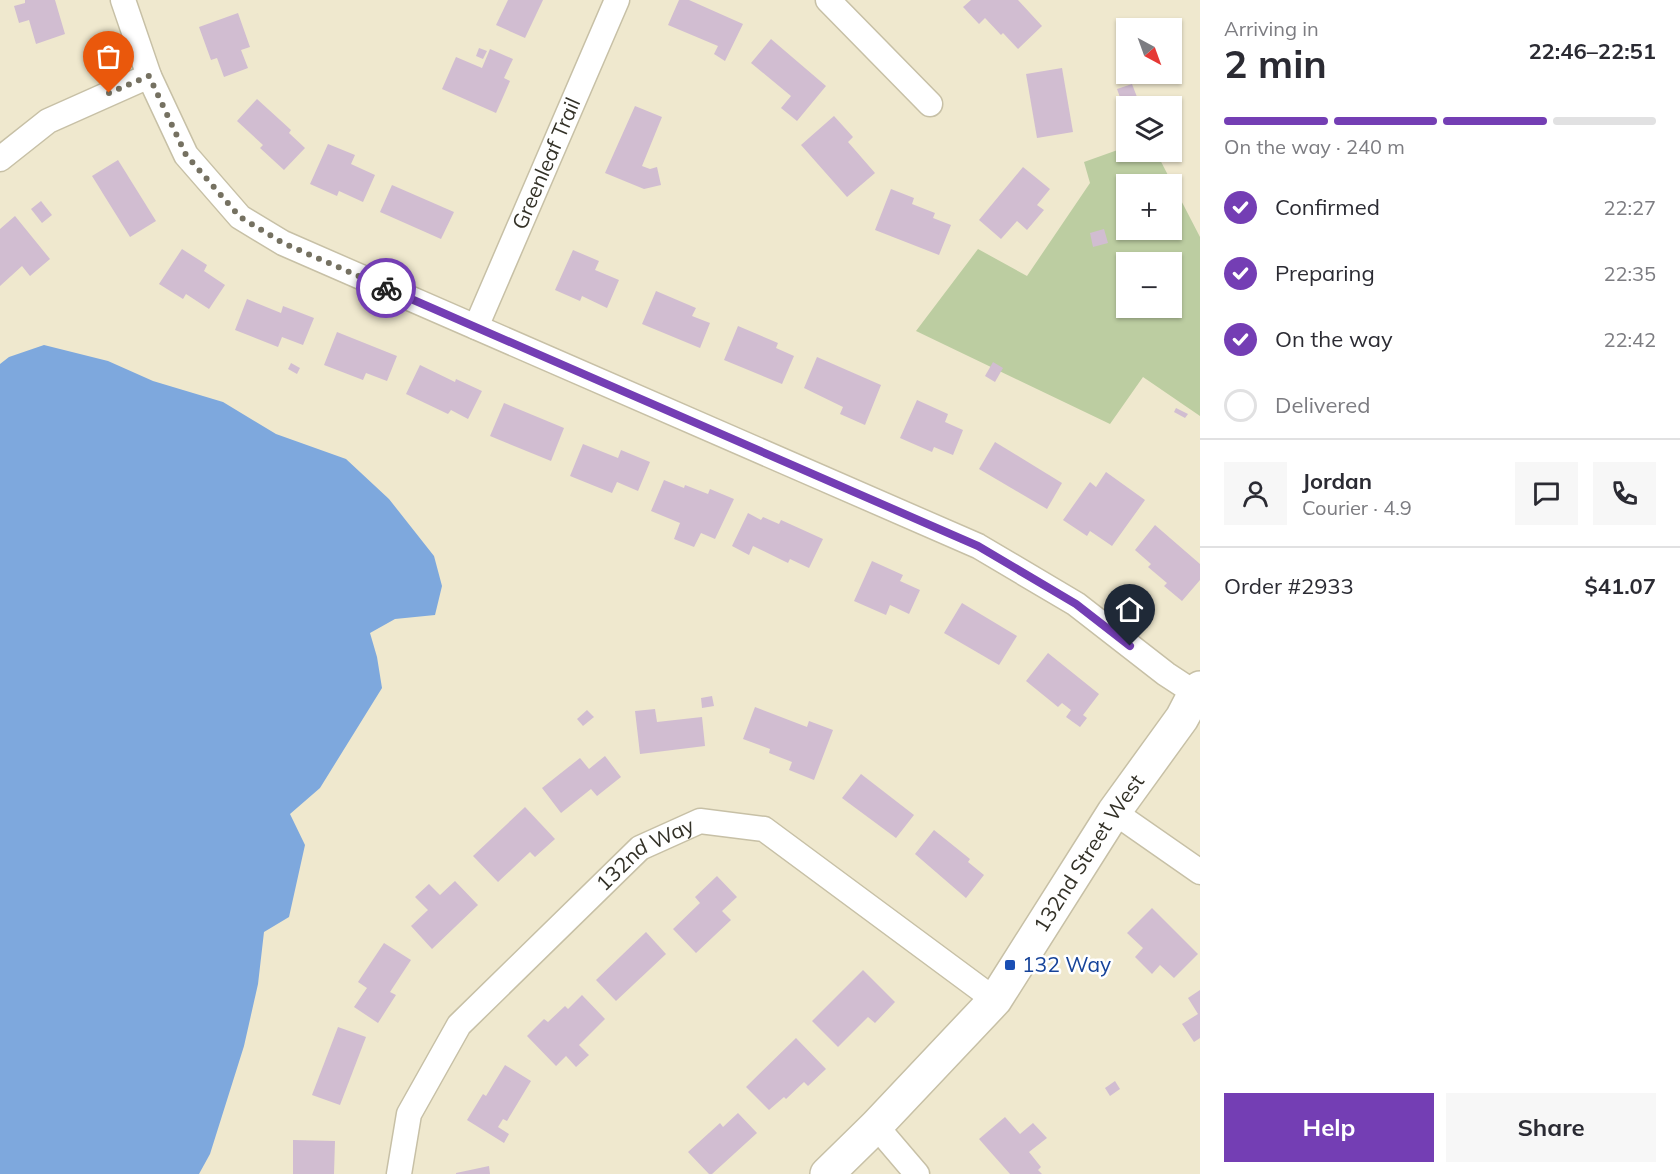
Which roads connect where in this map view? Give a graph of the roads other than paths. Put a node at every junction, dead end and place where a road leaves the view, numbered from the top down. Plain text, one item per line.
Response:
1 (123, 0) edge
2 (617, 0) edge
3 (828, 0) edge
4 (149, 76) junction
5 (930, 104) dead end
6 (0, 159) edge
7 (476, 327) junction
8 (1197, 690) edge
9 (1114, 812) junction
10 (1200, 872) edge
11 (995, 1000) junction
12 (876, 1126) junction
13 (399, 1174) edge
14 (827, 1174) edge
15 (917, 1174) edge

1 - 4 street
2 - 7 street, Greenleaf Trail
3 - 5 street
4 - 6 street
4 - 7 street
7 - 8 street
8 - 9 street, 132nd Street West
9 - 10 street
9 - 11 street, 132nd Street West
11 - 12 street, 132nd Street West
11 - 13 street, 132nd Way
12 - 14 street, 132nd Street West
12 - 15 street

